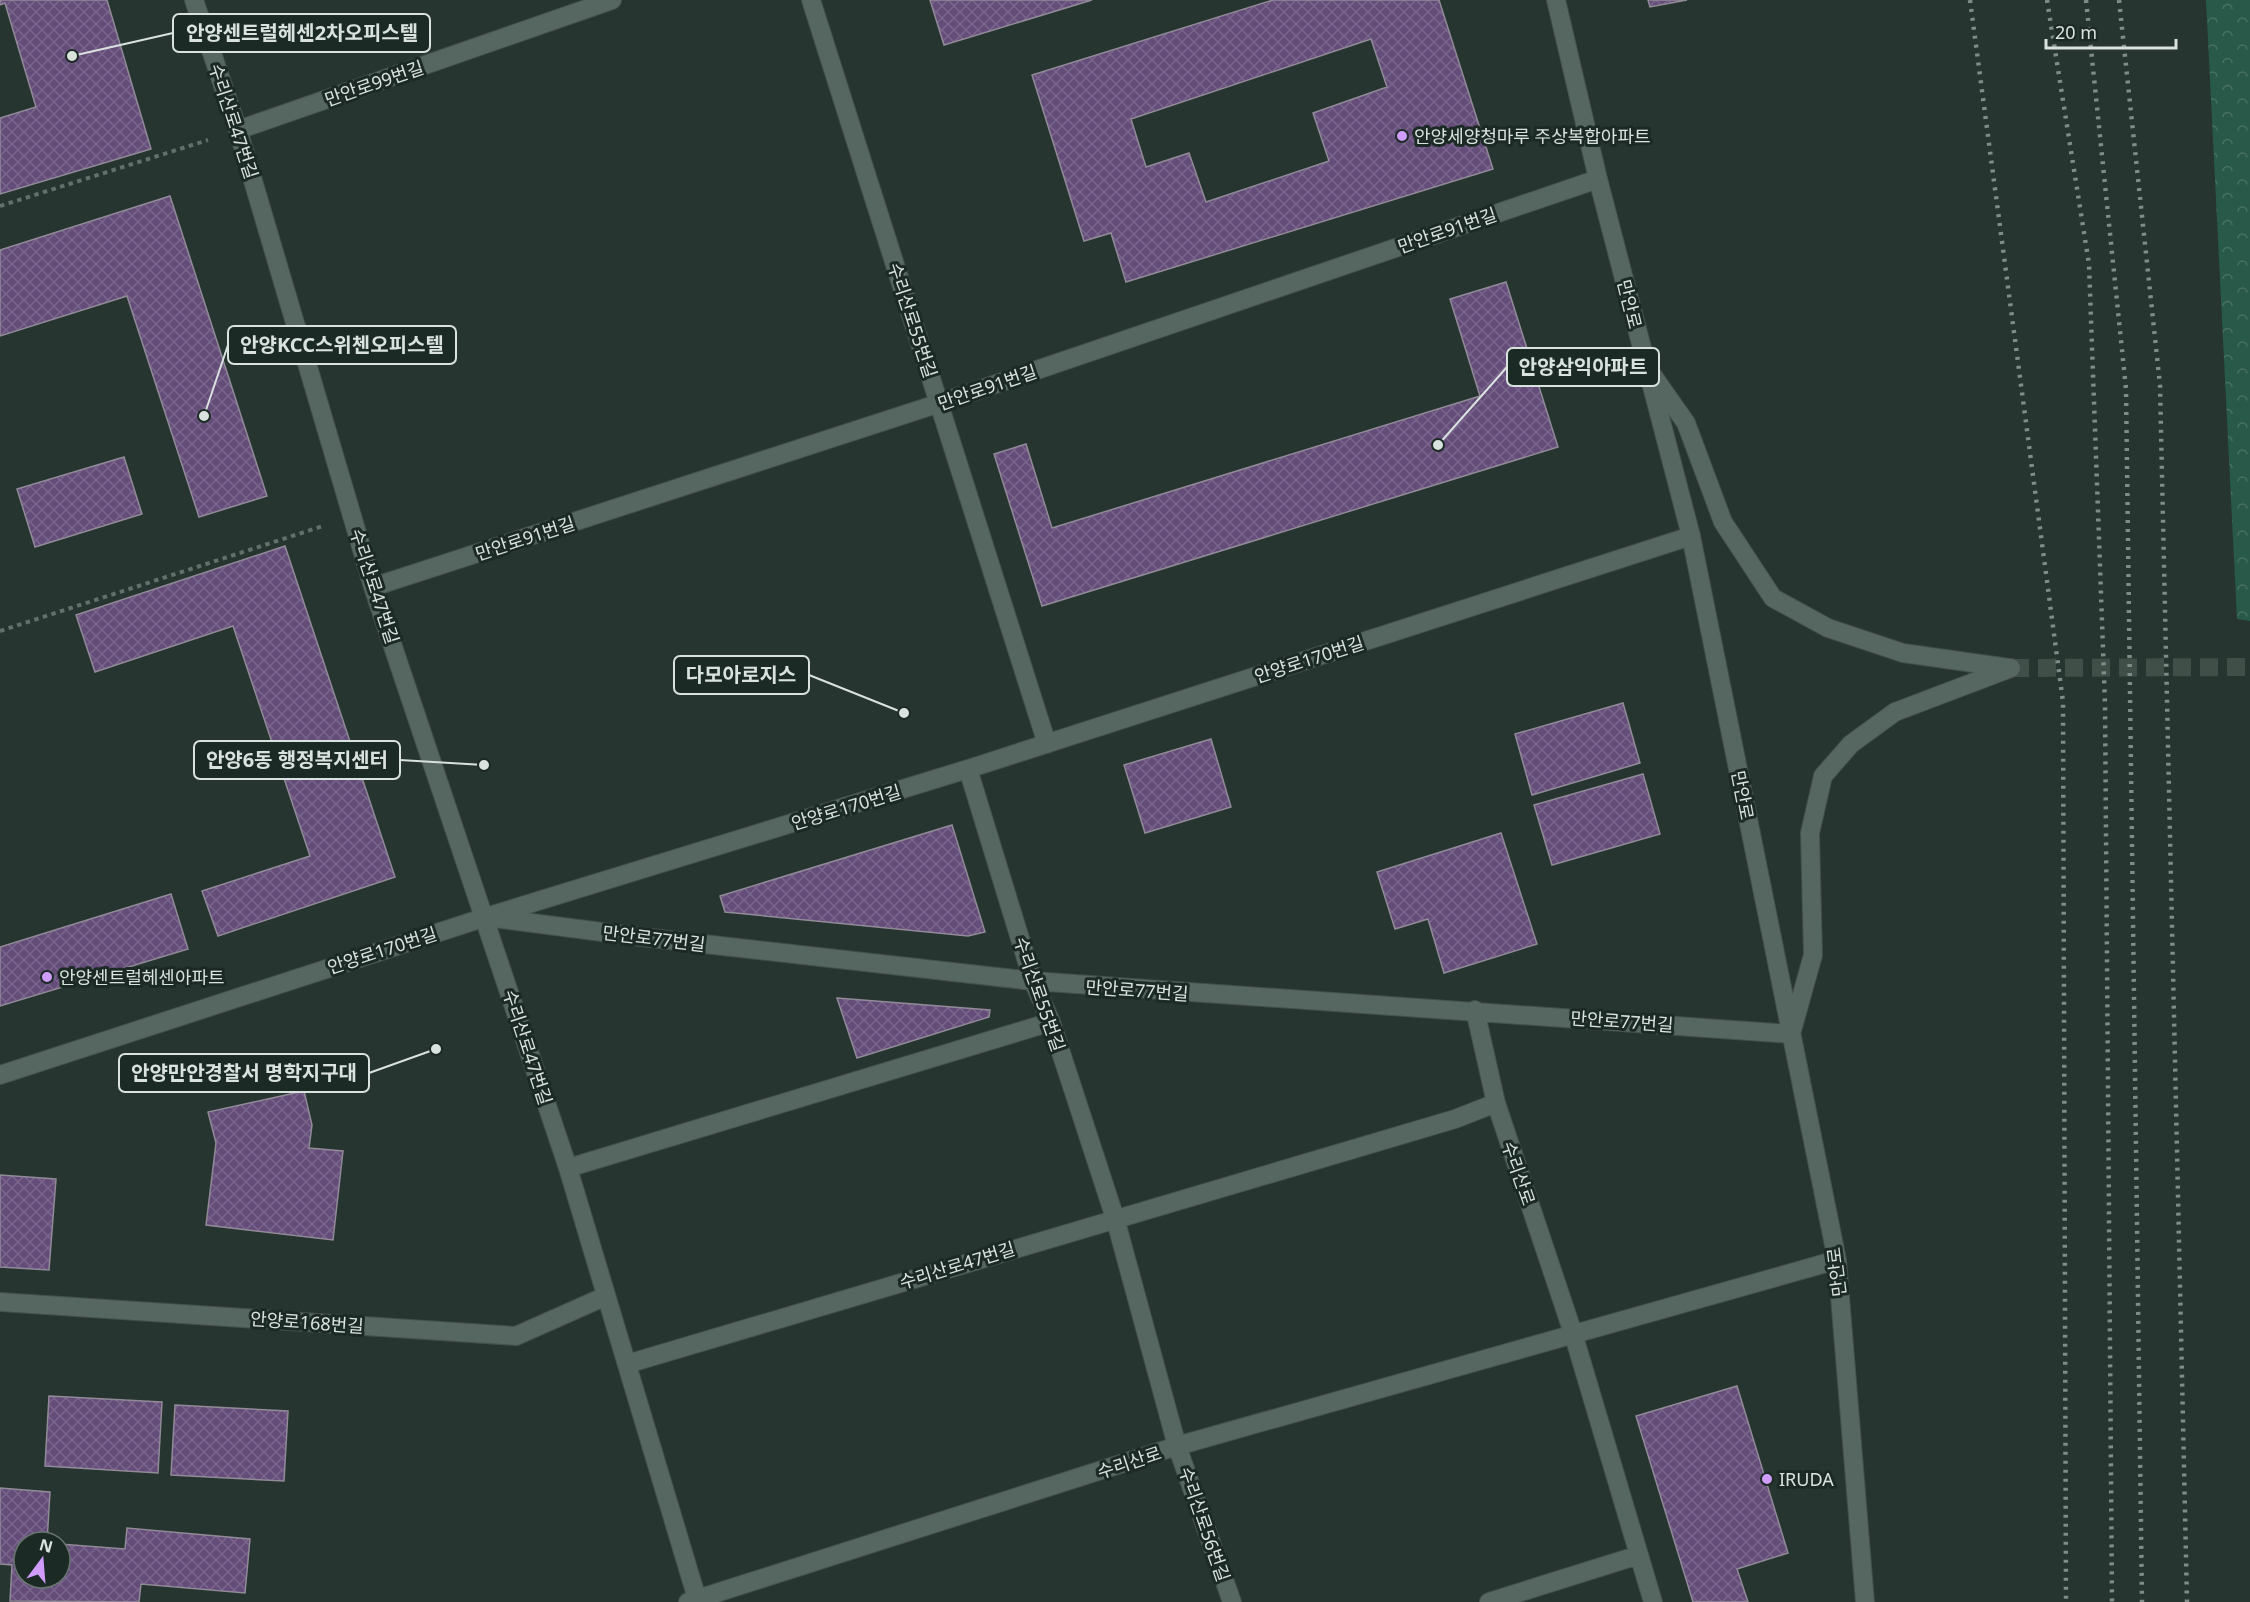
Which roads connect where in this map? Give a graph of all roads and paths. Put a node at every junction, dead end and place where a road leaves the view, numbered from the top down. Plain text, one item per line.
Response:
1 (194, 0) edge
2 (612, 0) edge
3 (811, 0) edge
4 (1556, 0) edge
5 (237, 130) junction
6 (1598, 179) junction
7 (0, 206) edge
8 (1646, 367) junction
9 (940, 403) junction
10 (353, 517) junction
11 (1691, 536) junction
12 (373, 587) junction
13 (0, 631) edge
14 (1047, 744) junction
15 (968, 769) junction
16 (486, 916) junction
17 (1033, 981) junction
18 (1474, 1010) junction
19 (1051, 1022) junction
20 (1791, 1034) junction
21 (0, 1075) edge
22 (1496, 1103) junction
23 (568, 1168) junction
24 (1115, 1218) junction
25 (1837, 1260) junction
26 (606, 1296) junction
27 (0, 1302) edge
28 (1573, 1333) junction
29 (627, 1364) junction
30 (1177, 1446) junction
31 (1640, 1556) junction
32 (694, 1601) edge
33 (1232, 1602) edge
34 (1489, 1602) edge
35 (1653, 1602) edge
36 (1865, 1602) edge

1 - 5 street, 수리산로47번길
2 - 5 street, 만안로99번길
3 - 9 street, 수리산로55번길
4 - 6 street, 만안로
5 - 7 path
5 - 10 street, 수리산로47번길
6 - 8 street, 만안로
6 - 9 street, 만안로91번길
8 - 11 street, 만안로
8 - 20 street
9 - 12 street, 만안로91번길
9 - 14 street, 수리산로55번길
10 - 12 street, 수리산로47번길
10 - 13 path
11 - 14 street, 안양로170번길
11 - 20 street, 만안로
12 - 16 street, 수리산로47번길
14 - 15 street, 안양로170번길
15 - 16 street, 안양로170번길
15 - 17 street, 수리산로55번길
16 - 17 street, 만안로77번길
16 - 21 street, 안양로170번길
16 - 23 street, 수리산로47번길
17 - 18 street, 만안로77번길
17 - 19 street, 수리산로55번길
18 - 20 street, 만안로77번길
18 - 22 street, 수리산로
19 - 23 street
19 - 24 street, 수리산로55번길
20 - 25 street, 만안로
22 - 24 street
22 - 28 street, 수리산로
23 - 26 street, 수리산로47번길
24 - 29 street, 수리산로47번길
24 - 30 street, 수리산로55번길
25 - 28 street, 수리산로
25 - 36 street, 만안로
26 - 27 street, 안양로168번길
26 - 29 street, 수리산로47번길
28 - 30 street, 수리산로
28 - 31 street
29 - 32 street, 수리산로47번길
30 - 32 street, 수리산로
30 - 33 street, 수리산로56번길
31 - 34 street
31 - 35 street

